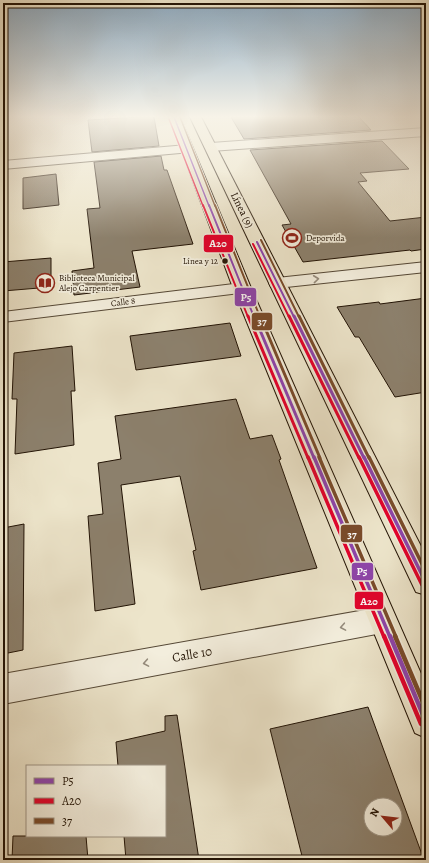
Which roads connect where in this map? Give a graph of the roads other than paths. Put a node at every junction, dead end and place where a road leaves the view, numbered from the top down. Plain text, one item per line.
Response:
1 (92, 157) edge
2 (190, 157) edge
3 (216, 157) edge
4 (3, 165) edge
5 (426, 267) edge
6 (277, 283) junction
7 (242, 288) junction
8 (3, 317) edge
9 (426, 583) edge
10 (382, 620) junction
11 (3, 689) edge
12 (426, 722) edge

1 - 4 street
2 - 7 main road
3 - 6 main road, Línea (9)
6 -> 5 street
6 - 9 main road, Línea (9)
7 - 8 street, Calle 8
7 - 10 main road
10 -> 11 street, Calle 10
10 - 12 main road

